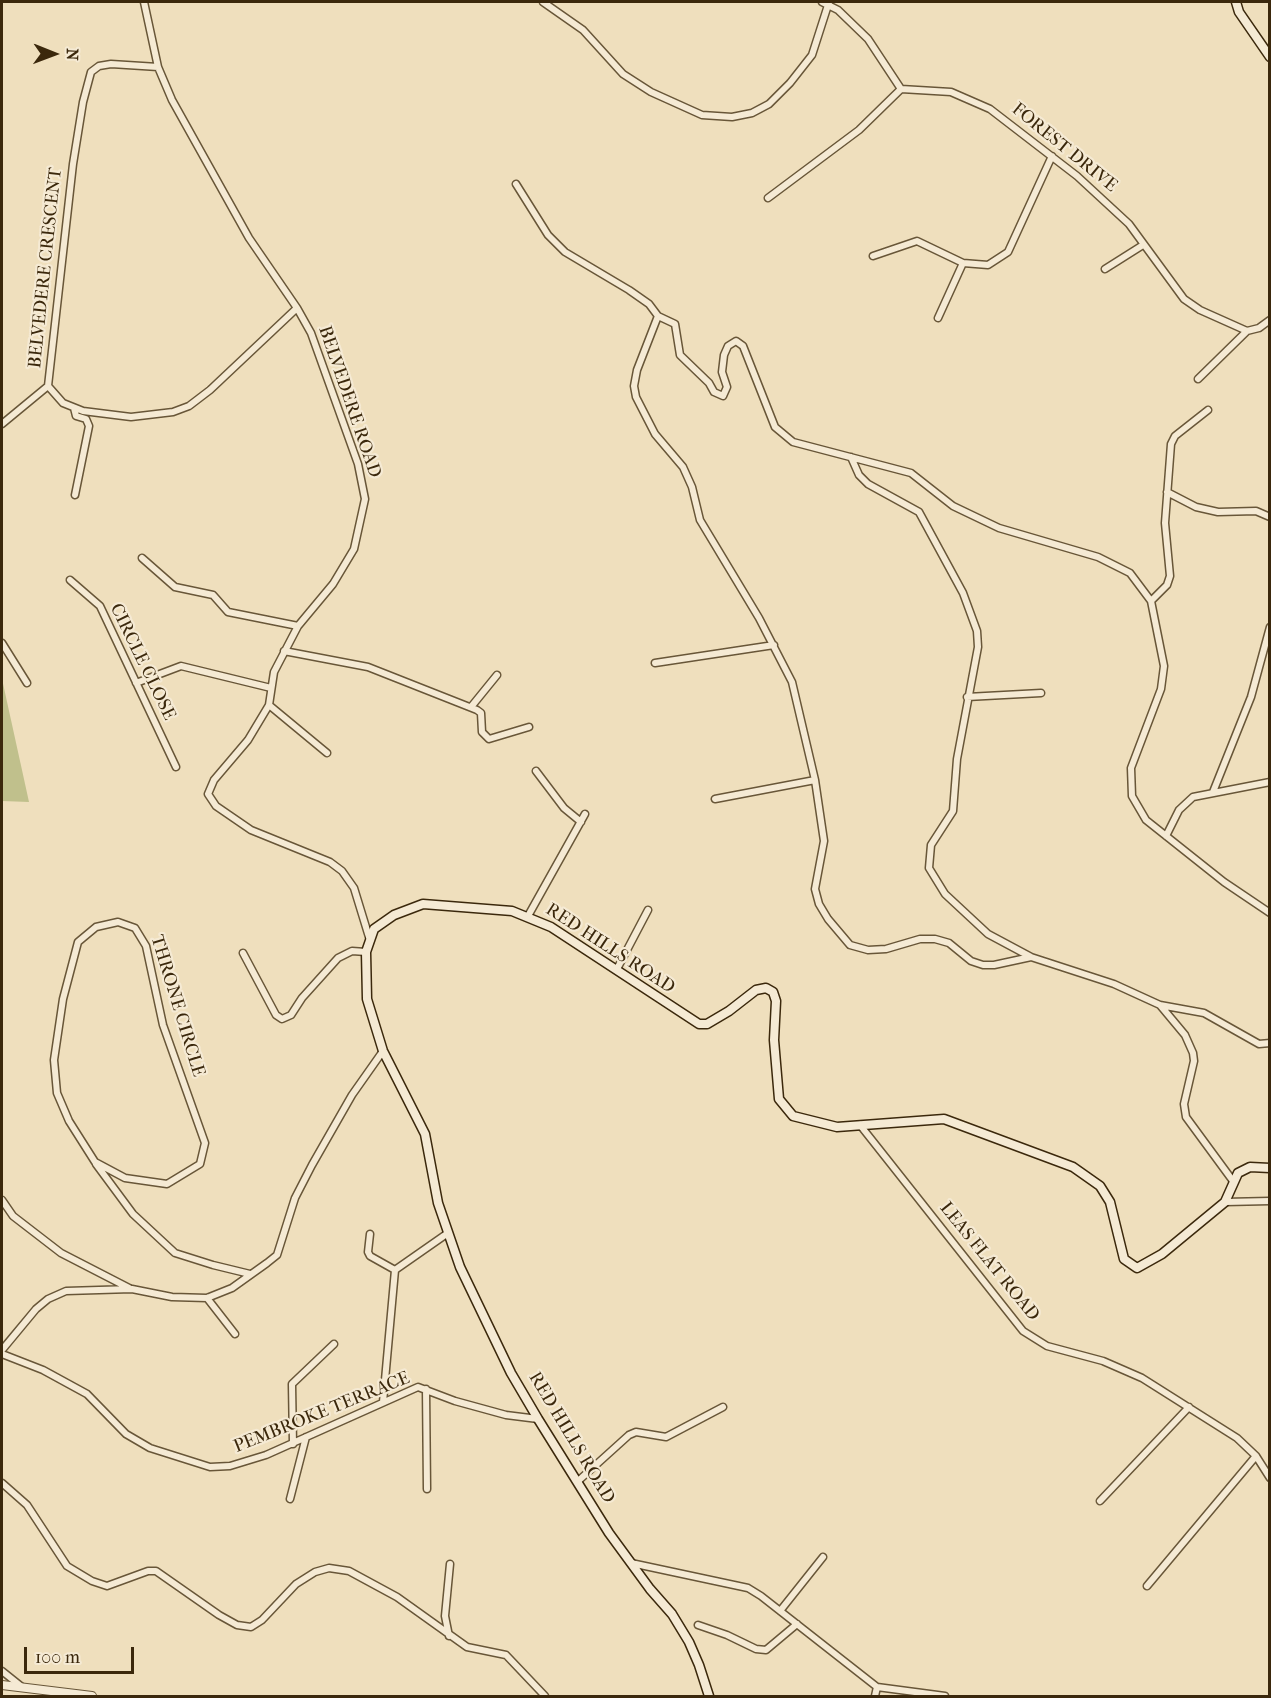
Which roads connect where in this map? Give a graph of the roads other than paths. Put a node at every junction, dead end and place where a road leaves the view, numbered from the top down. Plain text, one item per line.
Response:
1 (144, 2) edge
2 (543, 2) edge
3 (1236, 2) edge
4 (826, 3) edge
5 (1269, 57) edge
6 (158, 67) junction
7 (901, 88) junction
8 (1052, 156) junction
9 (516, 184) dead end
10 (768, 198) dead end
11 (1143, 246) junction
12 (873, 256) dead end
13 (963, 263) junction
14 (1105, 269) dead end
15 (297, 308) junction
16 (658, 316) junction
17 (938, 318) dead end
18 (1269, 320) edge
19 (1247, 331) junction
20 (1198, 379) dead end
21 (48, 386) junction
22 (74, 408) junction
23 (1208, 410) dead end
24 (2, 424) edge
25 (851, 457) junction
26 (1167, 492) junction
27 (75, 495) dead end
28 (1269, 517) edge
29 (142, 558) dead end
30 (70, 580) dead end
31 (1151, 601) junction
32 (298, 626) junction
33 (1269, 627) edge
34 (2, 643) edge
35 (774, 645) junction
36 (284, 651) junction
37 (655, 663) dead end
38 (497, 675) dead end
39 (27, 682) dead end
40 (136, 683) junction
41 (271, 688) junction
42 (1041, 693) dead end
43 (967, 697) junction
44 (269, 705) junction
45 (471, 707) junction
46 (529, 727) dead end
47 (327, 753) dead end
48 (176, 766) dead end
49 (536, 771) dead end
50 (815, 780) junction
51 (1269, 782) edge
52 (1213, 792) junction
53 (715, 799) dead end
54 (585, 814) dead end
55 (581, 822) junction
56 (1166, 836) junction
57 (648, 910) dead end
58 (1269, 913) edge
59 (528, 916) junction
60 (369, 937) junction
61 (366, 952) junction
62 (243, 953) dead end
63 (1031, 957) junction
64 (617, 969) junction
65 (1160, 1005) junction
66 (1269, 1043) edge
67 (384, 1051) junction
68 (860, 1125) junction
69 (94, 1162) junction
70 (1269, 1168) edge
71 (1233, 1181) junction
72 (2, 1200) edge
73 (1269, 1201) edge
74 (1225, 1202) junction
75 (448, 1233) junction
76 (370, 1234) dead end
77 (395, 1270) junction
78 (250, 1274) junction
79 (132, 1289) junction
80 (207, 1298) junction
81 (235, 1334) dead end
82 (334, 1344) dead end
83 (2, 1352) edge
84 (426, 1389) junction
85 (382, 1401) junction
86 (723, 1407) dead end
87 (1189, 1407) junction
88 (538, 1419) junction
89 (306, 1437) junction
90 (292, 1444) junction
91 (1256, 1456) junction
92 (1269, 1478) edge
93 (577, 1482) junction
94 (2, 1483) edge
95 (427, 1490) dead end
96 (290, 1499) dead end
97 (1100, 1501) dead end
98 (823, 1557) dead end
99 (630, 1563) junction
100 (450, 1564) dead end
101 (1147, 1586) dead end
102 (780, 1611) junction
103 (796, 1624) junction
104 (698, 1625) dead end
105 (450, 1637) junction
106 (2, 1671) edge
107 (2, 1685) edge
108 (22, 1687) junction
109 (877, 1688) junction
110 (92, 1696) edge
111 (545, 1696) edge
112 (709, 1696) edge
113 (875, 1696) edge
114 (945, 1696) edge

1 - 6 street, BELVEDERE ROAD
2 - 4 street
3 - 5 main road
4 - 7 street
6 - 15 street, BELVEDERE ROAD
6 - 21 street, BELVEDERE CRESCENT
7 - 8 street, FOREST DRIVE
7 - 10 street
8 - 11 street, FOREST DRIVE
8 - 13 street
9 - 16 street
11 - 14 street
11 - 19 street, FOREST DRIVE
12 - 13 street
13 - 17 street
15 - 22 street, BELVEDERE CRESCENT
15 - 32 street, BELVEDERE ROAD
16 - 25 street
16 - 35 street
18 - 19 street
19 - 20 street
21 - 22 street, BELVEDERE CRESCENT
21 - 24 street
22 - 27 street
23 - 26 street
25 - 31 street
25 - 43 street
26 - 28 street
26 - 31 street
29 - 32 street
30 - 40 street, CIRCLE CLOSE
31 - 56 street
32 - 36 street, BELVEDERE ROAD
33 - 52 street
34 - 39 street
35 - 37 street
35 - 50 street
36 - 41 street, BELVEDERE ROAD
36 - 45 street
38 - 45 street
40 - 41 street
40 - 48 street, CIRCLE CLOSE
41 - 44 street, BELVEDERE ROAD
42 - 43 street
43 - 63 street
44 - 47 street
44 - 60 street, BELVEDERE ROAD
45 - 46 street
49 - 55 street
50 - 53 street
50 - 63 street
51 - 52 street
52 - 56 street
54 - 55 street
55 - 59 street
56 - 58 street
57 - 64 street
59 - 60 main road, RED HILLS ROAD
59 - 64 main road, RED HILLS ROAD
60 - 61 main road, RED HILLS ROAD
61 - 62 street
61 - 67 main road, RED HILLS ROAD
63 - 65 street
64 - 68 main road, RED HILLS ROAD
65 - 66 street
65 - 71 street
67 - 75 main road, RED HILLS ROAD
67 - 78 street
68 - 74 main road, RED HILLS ROAD
68 - 87 street, LEAS FLAT ROAD
69 - 69 street, THRONE CIRCLE
69 - 78 street, THRONE CIRCLE
70 - 71 main road
71 - 74 main road, RED HILLS ROAD
72 - 79 street
73 - 74 street
75 - 77 street
75 - 88 main road, RED HILLS ROAD
76 - 77 street
77 - 85 street
78 - 80 street
79 - 80 street
79 - 83 street
80 - 81 street
82 - 90 street
83 - 90 street, PEMBROKE TERRACE
84 - 85 street, PEMBROKE TERRACE
84 - 88 street, PEMBROKE TERRACE
84 - 95 street
85 - 89 street, PEMBROKE TERRACE
86 - 93 street
87 - 91 street, LEAS FLAT ROAD
87 - 97 street
88 - 93 main road, RED HILLS ROAD
89 - 90 street, PEMBROKE TERRACE
89 - 96 street
91 - 92 street, LEAS FLAT ROAD
91 - 101 street
93 - 99 main road, RED HILLS ROAD
94 - 105 street
98 - 102 street
99 - 102 street
99 - 112 main road, RED HILLS ROAD
100 - 105 street
102 - 103 street
103 - 104 street
103 - 109 street
105 - 111 street
106 - 108 street
107 - 108 street
108 - 110 street
109 - 113 street
109 - 114 street

